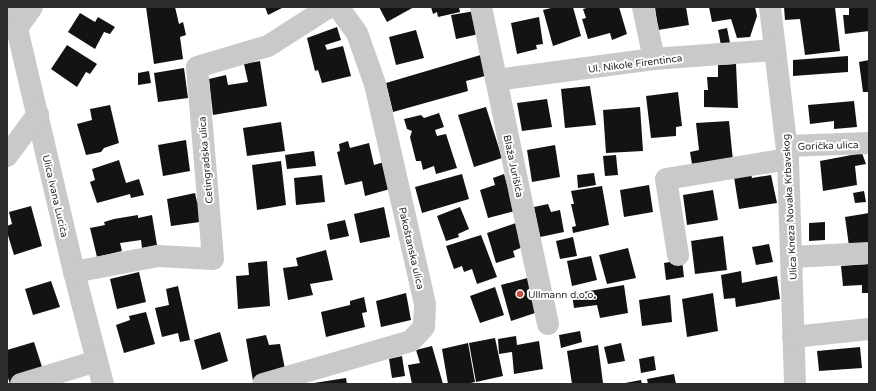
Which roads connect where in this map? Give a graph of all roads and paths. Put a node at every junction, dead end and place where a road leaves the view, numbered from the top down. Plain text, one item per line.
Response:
1 (12, 7) edge
2 (32, 7) edge
3 (329, 7) edge
4 (338, 7) edge
5 (481, 7) edge
6 (643, 7) edge
7 (770, 7) edge
8 (17, 28) junction
9 (775, 50) junction
10 (654, 59) junction
11 (496, 80) junction
12 (38, 114) junction
13 (869, 143) edge
14 (788, 153) junction
15 (7, 156) edge
16 (869, 253) edge
17 (678, 256) dead end
18 (792, 257) junction
19 (74, 272) junction
20 (548, 324) dead end
21 (869, 329) edge
22 (793, 337) junction
23 (97, 361) junction
24 (21, 384) edge
25 (103, 384) edge
26 (263, 384) edge
27 (795, 384) edge

1 - 8 street, Ulica Ivana Lucića
2 - 8 street
3 - 19 street, Cetingradska ulica
4 - 26 street, Pakoštanska ulica
5 - 11 street, Blaža Jurišića
6 - 10 street
7 - 9 street, Ulica Kneza Novaka Krbavskog
8 - 12 street, Ulica Ivana Lucića
9 - 10 street, Ul. Nikole Firentinca
9 - 14 street, Ulica Kneza Novaka Krbavskog
10 - 11 street, Ul. Nikole Firentinca
11 - 20 street, Blaža Jurišića
12 - 15 street
12 - 19 street, Ulica Ivana Lucića
13 - 14 street, Gorička ulica
14 - 17 street, Gorička ulica
14 - 18 street, Ulica Kneza Novaka Krbavskog
16 - 18 street
18 - 22 street, Ulica Kneza Novaka Krbavskog
19 - 23 street, Ulica Ivana Lucića
21 - 22 street
22 - 27 street, Ulica Kneza Novaka Krbavskog
23 - 24 street
23 - 25 street, Ulica Ivana Lucića

